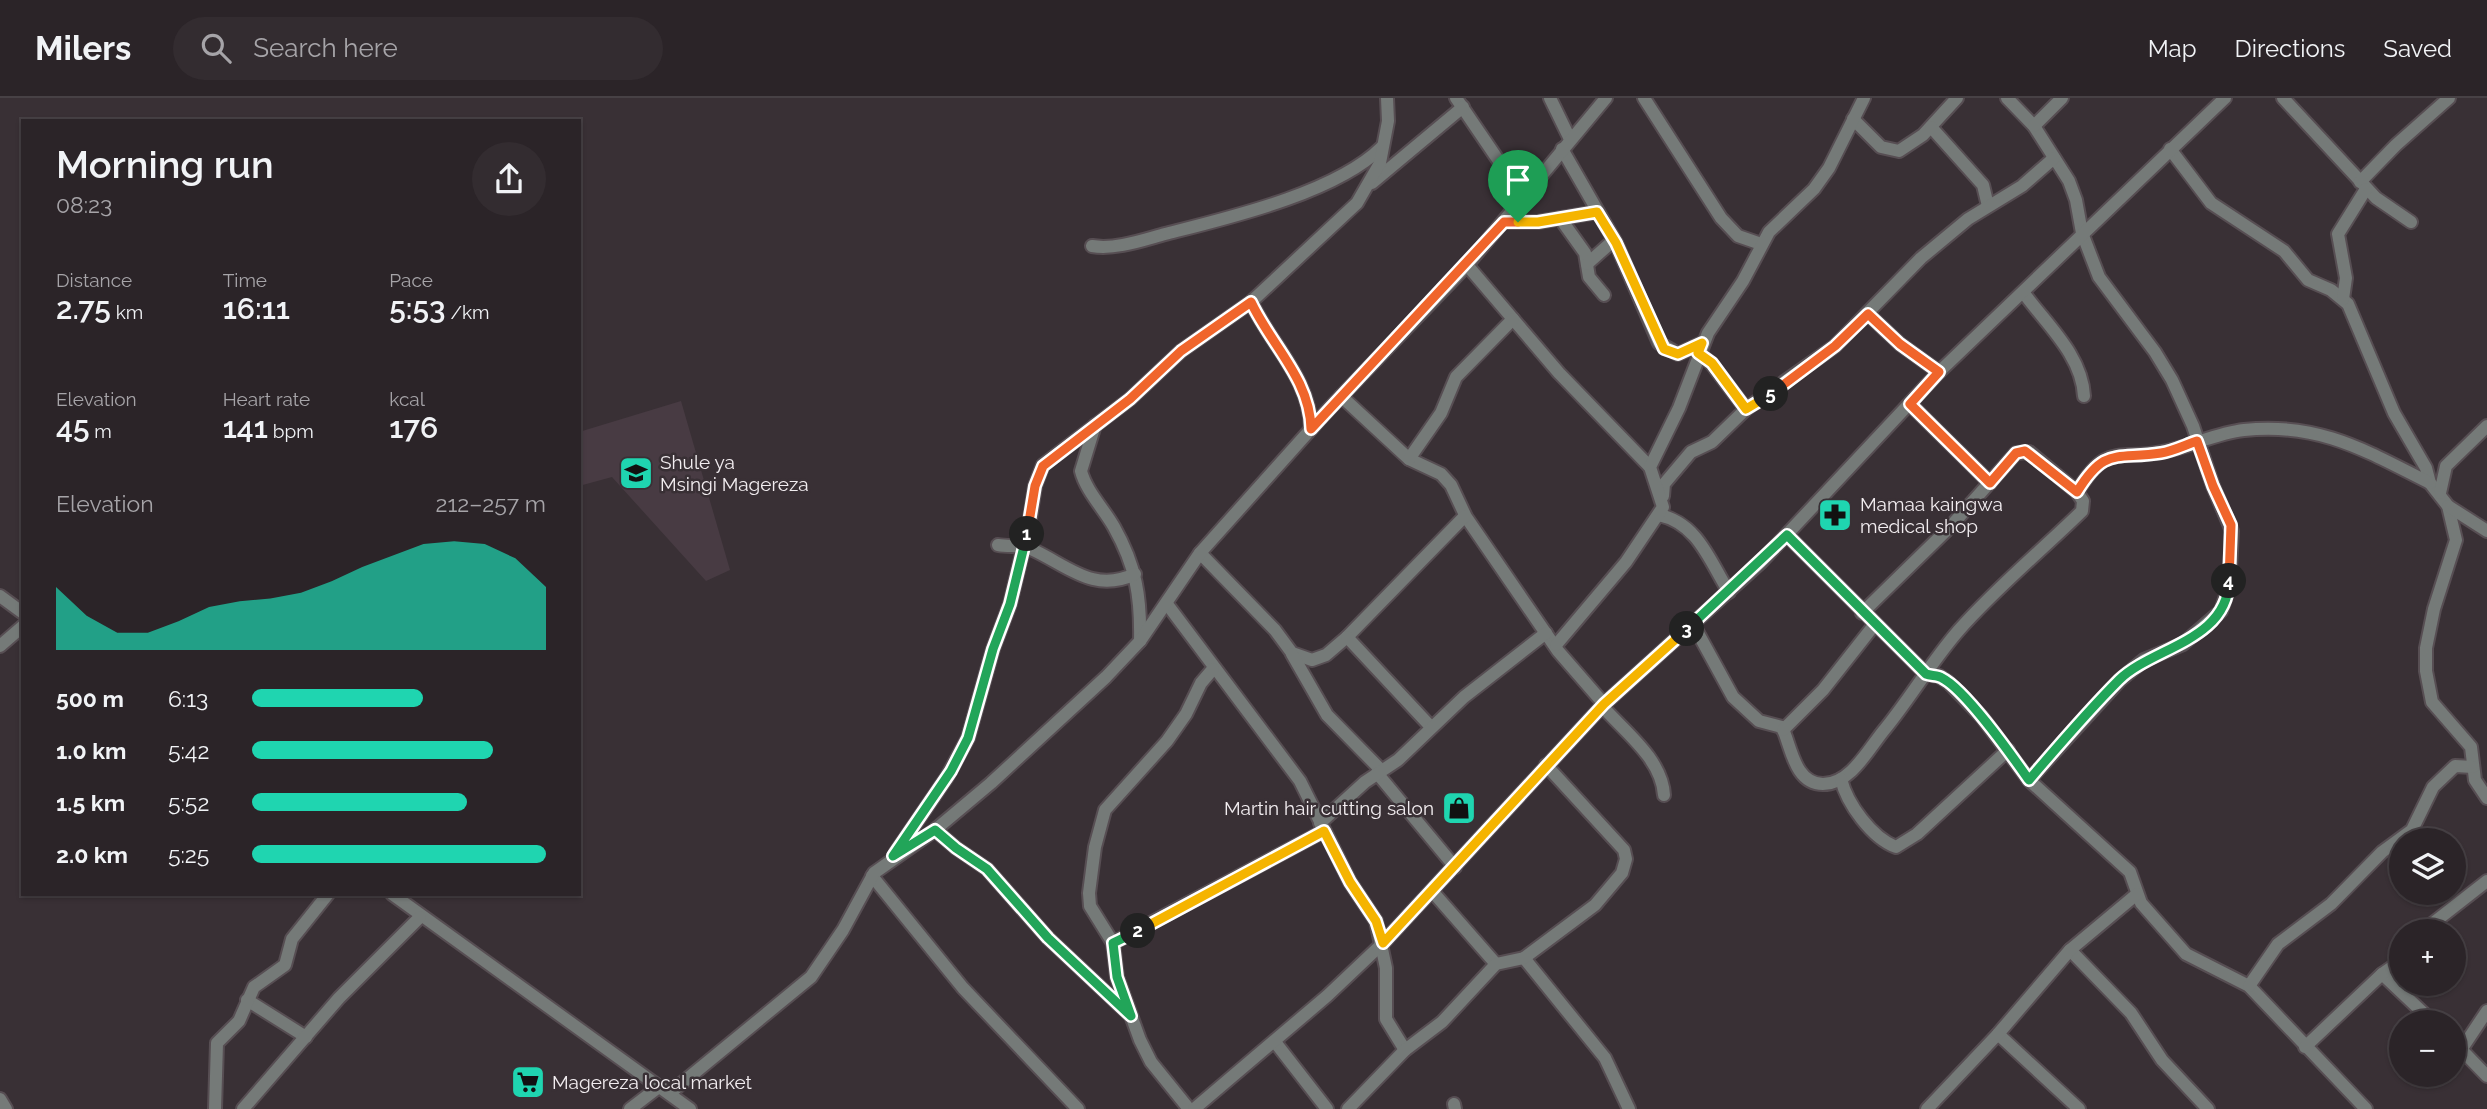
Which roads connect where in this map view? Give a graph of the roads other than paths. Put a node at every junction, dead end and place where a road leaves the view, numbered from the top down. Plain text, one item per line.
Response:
1 (1387, 98) edge
2 (1606, 98) edge
3 (1644, 98) edge
4 (1864, 98) edge
5 (1957, 98) edge
6 (2007, 98) edge
7 (2063, 98) edge
8 (2225, 98) edge
9 (2283, 98) edge
10 (2449, 98) edge
11 (1555, 100) edge
12 (1459, 102) edge
13 (1853, 120) junction
14 (2034, 126) junction
15 (1931, 127) junction
16 (1566, 144) junction
17 (1382, 147) junction
18 (2170, 149) junction
19 (2054, 159) junction
20 (1370, 184) junction
21 (2363, 186) junction
22 (1524, 198) junction
23 (1988, 206) junction
24 (1597, 212) junction
25 (1560, 218) junction
26 (1504, 222) junction
27 (2411, 222) dead end
28 (2082, 233) junction
29 (1614, 240) junction
30 (1761, 244) junction
31 (1092, 246) dead end
32 (1587, 264) junction
33 (1467, 265) junction
34 (2022, 292) junction
35 (1604, 295) dead end
36 (2343, 299) junction
37 (1251, 302) junction
38 (1868, 314) junction
39 (1513, 319) junction
40 (1700, 348) junction
41 (1939, 372) junction
42 (1341, 396) junction
43 (2084, 396) dead end
44 (1910, 404) junction
45 (1746, 409) junction
46 (1095, 425) junction
47 (2487, 426) edge
48 (1311, 429) junction
49 (2197, 441) junction
50 (1409, 459) junction
51 (1650, 467) junction
52 (1990, 483) junction
53 (2430, 483) junction
54 (2077, 492) junction
55 (2440, 493) junction
56 (1663, 500) junction
57 (2448, 506) junction
58 (1659, 514) junction
59 (1465, 516) junction
60 (2487, 531) edge
61 (1787, 535) junction
62 (998, 545) dead end
63 (1024, 547) junction
64 (1200, 553) junction
65 (1135, 574) junction
66 (1729, 592) junction
67 (0, 596) edge
68 (1167, 604) junction
69 (21, 612) edge
70 (1862, 613) junction
71 (1693, 624) junction
72 (1875, 624) junction
73 (21, 628) edge
74 (1546, 633) junction
75 (1347, 638) junction
76 (1140, 641) junction
77 (1556, 645) junction
78 (0, 646) edge
79 (1292, 653) junction
80 (1213, 669) junction
81 (1926, 674) junction
82 (1603, 705) junction
83 (1431, 727) junction
84 (1783, 730) junction
85 (2008, 750) junction
86 (1546, 765) junction
87 (2473, 767) junction
88 (1379, 771) junction
89 (1841, 779) junction
90 (2029, 780) junction
91 (1664, 794) dead end
92 (2487, 798) edge
93 (1322, 827) junction
94 (935, 830) junction
95 (893, 856) junction
96 (1455, 867) junction
97 (872, 876) junction
98 (2487, 881) edge
99 (1432, 891) junction
100 (2137, 894) junction
101 (326, 896) edge
102 (394, 896) edge
103 (420, 917) junction
104 (2438, 919) edge
105 (1113, 943) junction
106 (1383, 943) junction
107 (2070, 950) junction
108 (1524, 958) junction
109 (1496, 964) junction
110 (2389, 969) edge
111 (2382, 974) junction
112 (2249, 986) junction
113 (247, 1000) junction
114 (2420, 1010) edge
115 (2487, 1011) edge
116 (1131, 1016) junction
117 (1998, 1034) junction
118 (2466, 1036) edge
119 (306, 1037) junction
120 (1275, 1042) junction
121 (2305, 1047) junction
122 (1405, 1050) junction
123 (2466, 1055) edge
124 (2487, 1076) edge
125 (665, 1089) junction
126 (0, 1099) edge
127 (6, 1109) edge
128 (215, 1109) edge
129 (243, 1109) edge
130 (630, 1109) edge
131 (690, 1109) edge
132 (1078, 1109) edge
133 (1191, 1109) edge
134 (1327, 1109) edge
135 (1348, 1109) edge
136 (1629, 1109) edge
137 (1927, 1109) edge
138 (2079, 1109) edge
139 (2208, 1109) edge
140 (2366, 1109) edge

1 - 17 street
2 - 16 street
3 - 30 street
4 - 13 street
5 - 15 street
6 - 14 street
7 - 14 street
8 - 18 street
9 - 21 street
10 - 21 street
11 - 16 street
12 - 20 street
12 - 22 street
13 - 15 street
13 - 30 street
14 - 19 street
15 - 23 street
16 - 22 street
16 - 24 street
17 - 20 street
17 - 31 street
18 - 28 street
18 - 36 street
19 - 23 street
19 - 28 street
20 - 37 street
21 - 27 street
21 - 36 street
22 - 26 street
23 - 38 street
24 - 25 street
24 - 29 street
25 - 26 street
25 - 32 street
26 - 33 street
28 - 34 street
28 - 49 street
29 - 32 street
29 - 40 street
30 - 40 street
32 - 35 street
33 - 39 street
33 - 42 street
34 - 41 street
34 - 43 street
36 - 53 street
37 - 46 street
37 - 48 street
38 - 41 street
38 - 45 street
39 - 50 street
39 - 51 street
40 - 45 street
40 - 51 street
41 - 44 street
42 - 48 street
42 - 50 street
44 - 52 street
44 - 61 street
45 - 56 street
46 - 63 street
46 - 65 street
47 - 55 street
48 - 64 street
49 - 53 street
49 - 54 street
49 - 90 street
50 - 59 street
51 - 56 street
52 - 54 street
52 - 70 street
53 - 55 street
54 - 81 street
55 - 57 street
56 - 58 street
57 - 60 street
57 - 87 street
58 - 66 street
58 - 77 street
59 - 74 street
59 - 75 street
61 - 66 street
61 - 70 street
62 - 63 street
63 - 65 street
63 - 95 street
64 - 68 street
64 - 79 street
65 - 76 street
66 - 71 street
67 - 69 street
68 - 76 street
68 - 80 street
70 - 72 street
71 - 82 street
71 - 84 street
72 - 81 street
72 - 84 street
73 - 78 street
74 - 77 street
74 - 83 street
75 - 79 street
75 - 83 street
76 - 94 street
77 - 82 street
79 - 88 street
80 - 93 street
80 - 105 street
81 - 85 street
81 - 89 street
82 - 86 street
82 - 91 street
83 - 88 street
84 - 89 street
85 - 89 street
85 - 90 street
86 - 96 street
86 - 108 street
87 - 92 street
87 - 112 street
88 - 93 street
88 - 96 street
90 - 100 street
93 - 105 street
93 - 106 street
94 - 95 street
94 - 116 street
95 - 97 street
96 - 99 street
97 - 125 street
97 - 132 street
98 - 104 street
99 - 106 street
99 - 109 street
100 - 107 street
100 - 112 street
101 - 113 street
102 - 103 street
103 - 119 street
103 - 125 street
105 - 116 street
106 - 120 street
106 - 122 street
107 - 117 street
107 - 139 street
108 - 109 street
108 - 136 street
109 - 122 street
110 - 111 street
111 - 114 street
111 - 121 street
112 - 121 street
113 - 119 street
113 - 128 street
115 - 118 street
116 - 133 street
117 - 137 street
117 - 138 street
119 - 129 street
120 - 133 street
120 - 134 street
121 - 140 street
122 - 135 street
123 - 124 street
125 - 130 street
125 - 131 street
126 - 127 street

